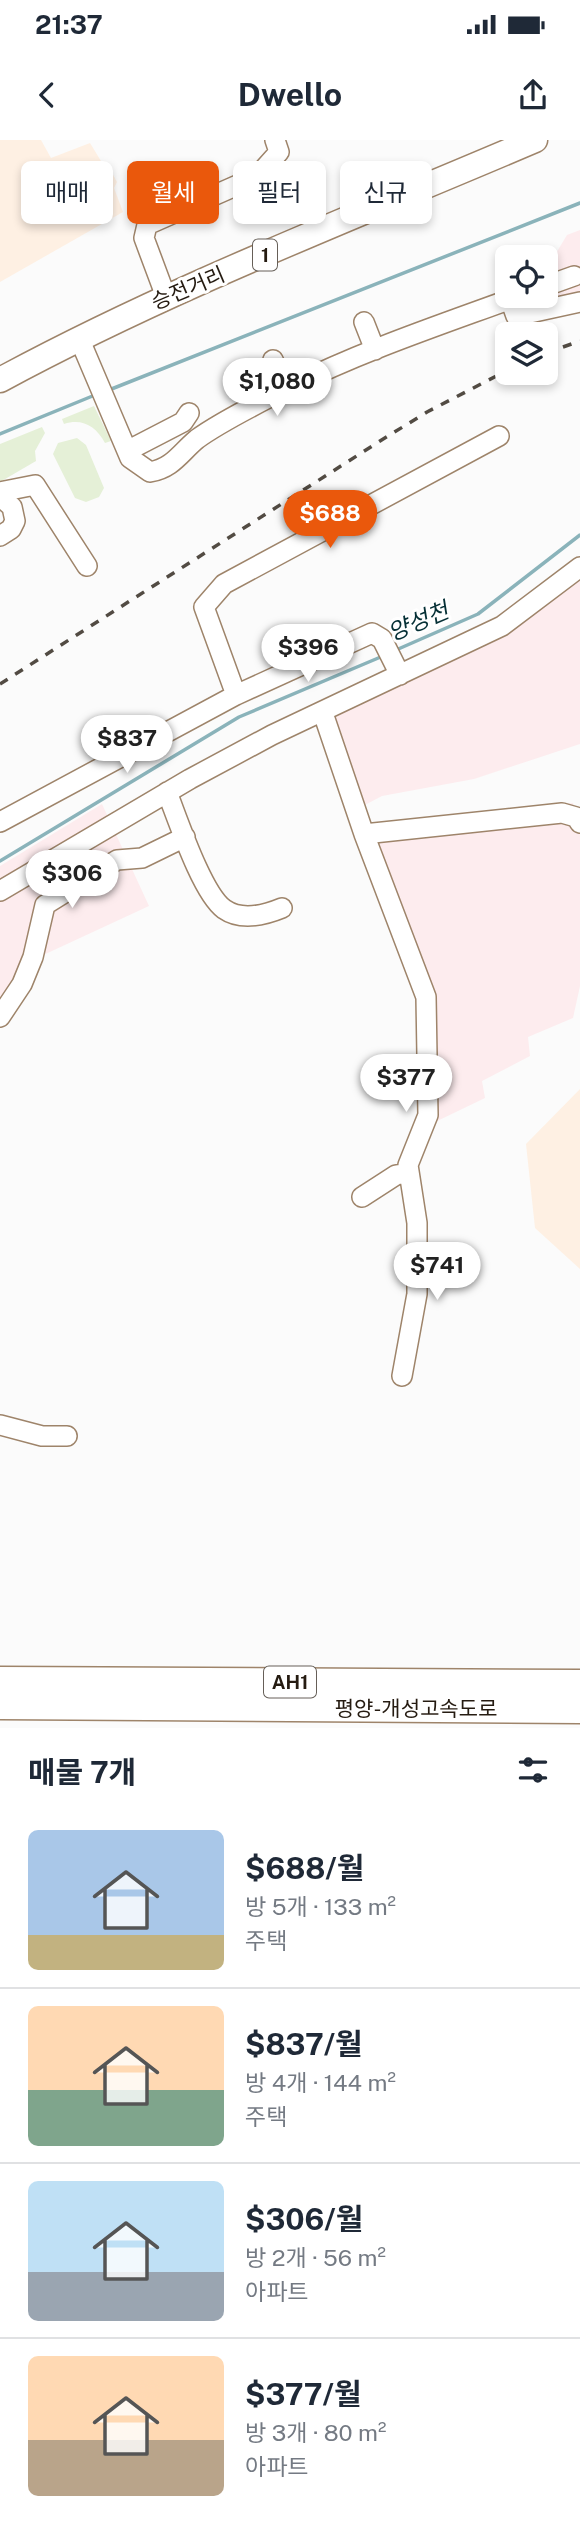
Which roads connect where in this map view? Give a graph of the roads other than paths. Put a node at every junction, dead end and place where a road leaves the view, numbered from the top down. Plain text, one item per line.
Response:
1 (535, 140) edge
2 (277, 146) edge
3 (573, 276) dead end
4 (558, 282) edge
5 (166, 297) junction
6 (580, 302) edge
7 (495, 305) edge
8 (558, 307) edge
9 (516, 308) edge
10 (553, 308) edge
11 (364, 322) dead end
12 (79, 338) junction
13 (375, 350) junction
14 (273, 360) dead end
15 (0, 380) edge
16 (287, 389) junction
17 (189, 413) dead end
18 (499, 436) dead end
19 (127, 451) junction
20 (0, 494) edge
21 (0, 536) edge
22 (87, 566) dead end
23 (580, 568) edge
24 (397, 669) junction
25 (236, 695) junction
26 (323, 713) junction
27 (167, 792) junction
28 (0, 822) edge
29 (580, 823) edge
30 (363, 834) junction
31 (185, 837) junction
32 (40, 867) junction
33 (0, 891) edge
34 (55, 897) junction
35 (282, 908) dead end
36 (0, 1017) edge
37 (408, 1173) junction
38 (362, 1197) dead end
39 (402, 1376) dead end
40 (0, 1426) edge
41 (67, 1436) dead end
42 (0, 1681) edge
43 (580, 1684) edge
44 (0, 1705) edge
45 (580, 1709) edge

1 - 5 main road, 승전거리 / 1
2 - 5 street
3 - 4 street
5 - 12 main road, 승전거리 / 1
6 - 8 street
7 - 13 street
9 - 10 street
11 - 13 street
12 - 15 main road, 승전거리 / 1
12 - 19 street
13 - 16 street
14 - 16 street
16 - 19 street
17 - 19 street
18 - 25 street
20 - 21 street
20 - 22 street
23 - 24 street
24 - 25 street
24 - 26 street
25 - 28 street
26 - 27 street
26 - 30 street
27 - 31 street
27 - 32 street
29 - 30 street
30 - 37 street
31 - 34 street
31 - 35 street
32 - 33 street
32 - 34 street
34 - 36 street
37 - 38 street
37 - 39 street
40 - 41 street
42 - 43 highway, 평양-개성고속도로 / AH1
44 - 45 highway, 평양-개성고속도로 / AH1

